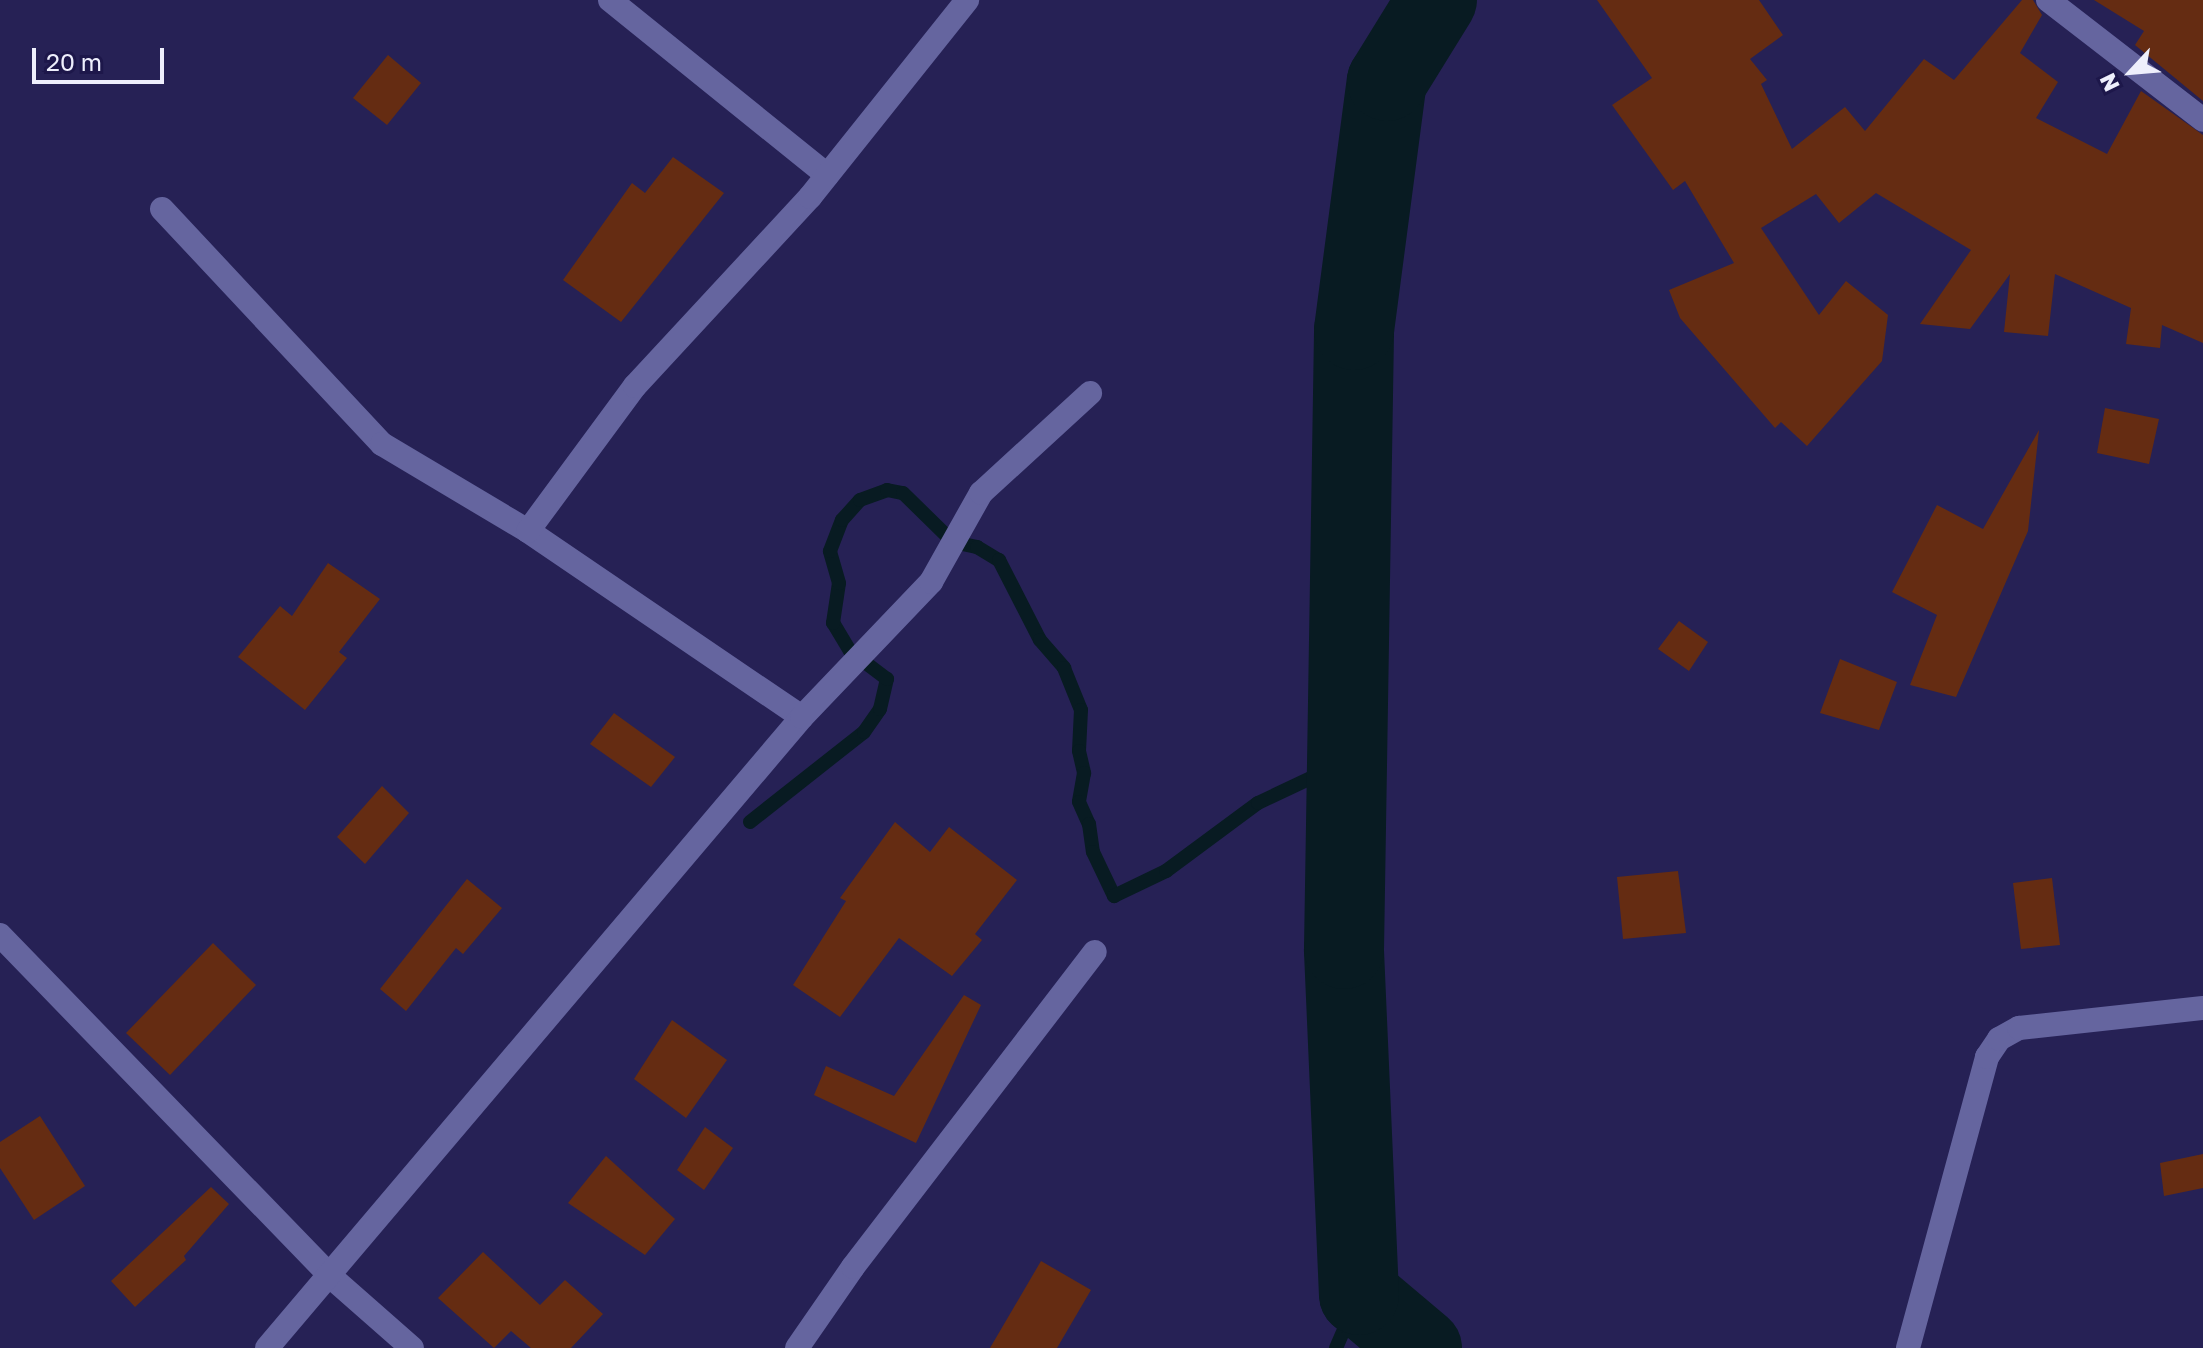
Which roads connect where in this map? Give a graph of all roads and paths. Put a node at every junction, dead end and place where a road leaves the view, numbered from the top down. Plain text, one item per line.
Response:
1 (610, 0) edge
2 (967, 0) edge
3 (2048, 0) edge
4 (2203, 120) edge
5 (827, 175) junction
6 (162, 209) dead end
7 (1090, 393) dead end
8 (528, 531) junction
9 (802, 717) junction
10 (0, 935) edge
11 (1095, 952) dead end
12 (2203, 1008) edge
13 (330, 1276) junction
14 (267, 1348) edge
15 (412, 1348) edge
16 (797, 1348) edge
17 (1908, 1348) edge

1 - 5 street
2 - 5 street
3 - 4 street
5 - 8 street
6 - 8 street
7 - 9 street
8 - 9 street
9 - 13 street
10 - 13 street
11 - 16 street
12 - 17 street
13 - 14 street
13 - 15 street

